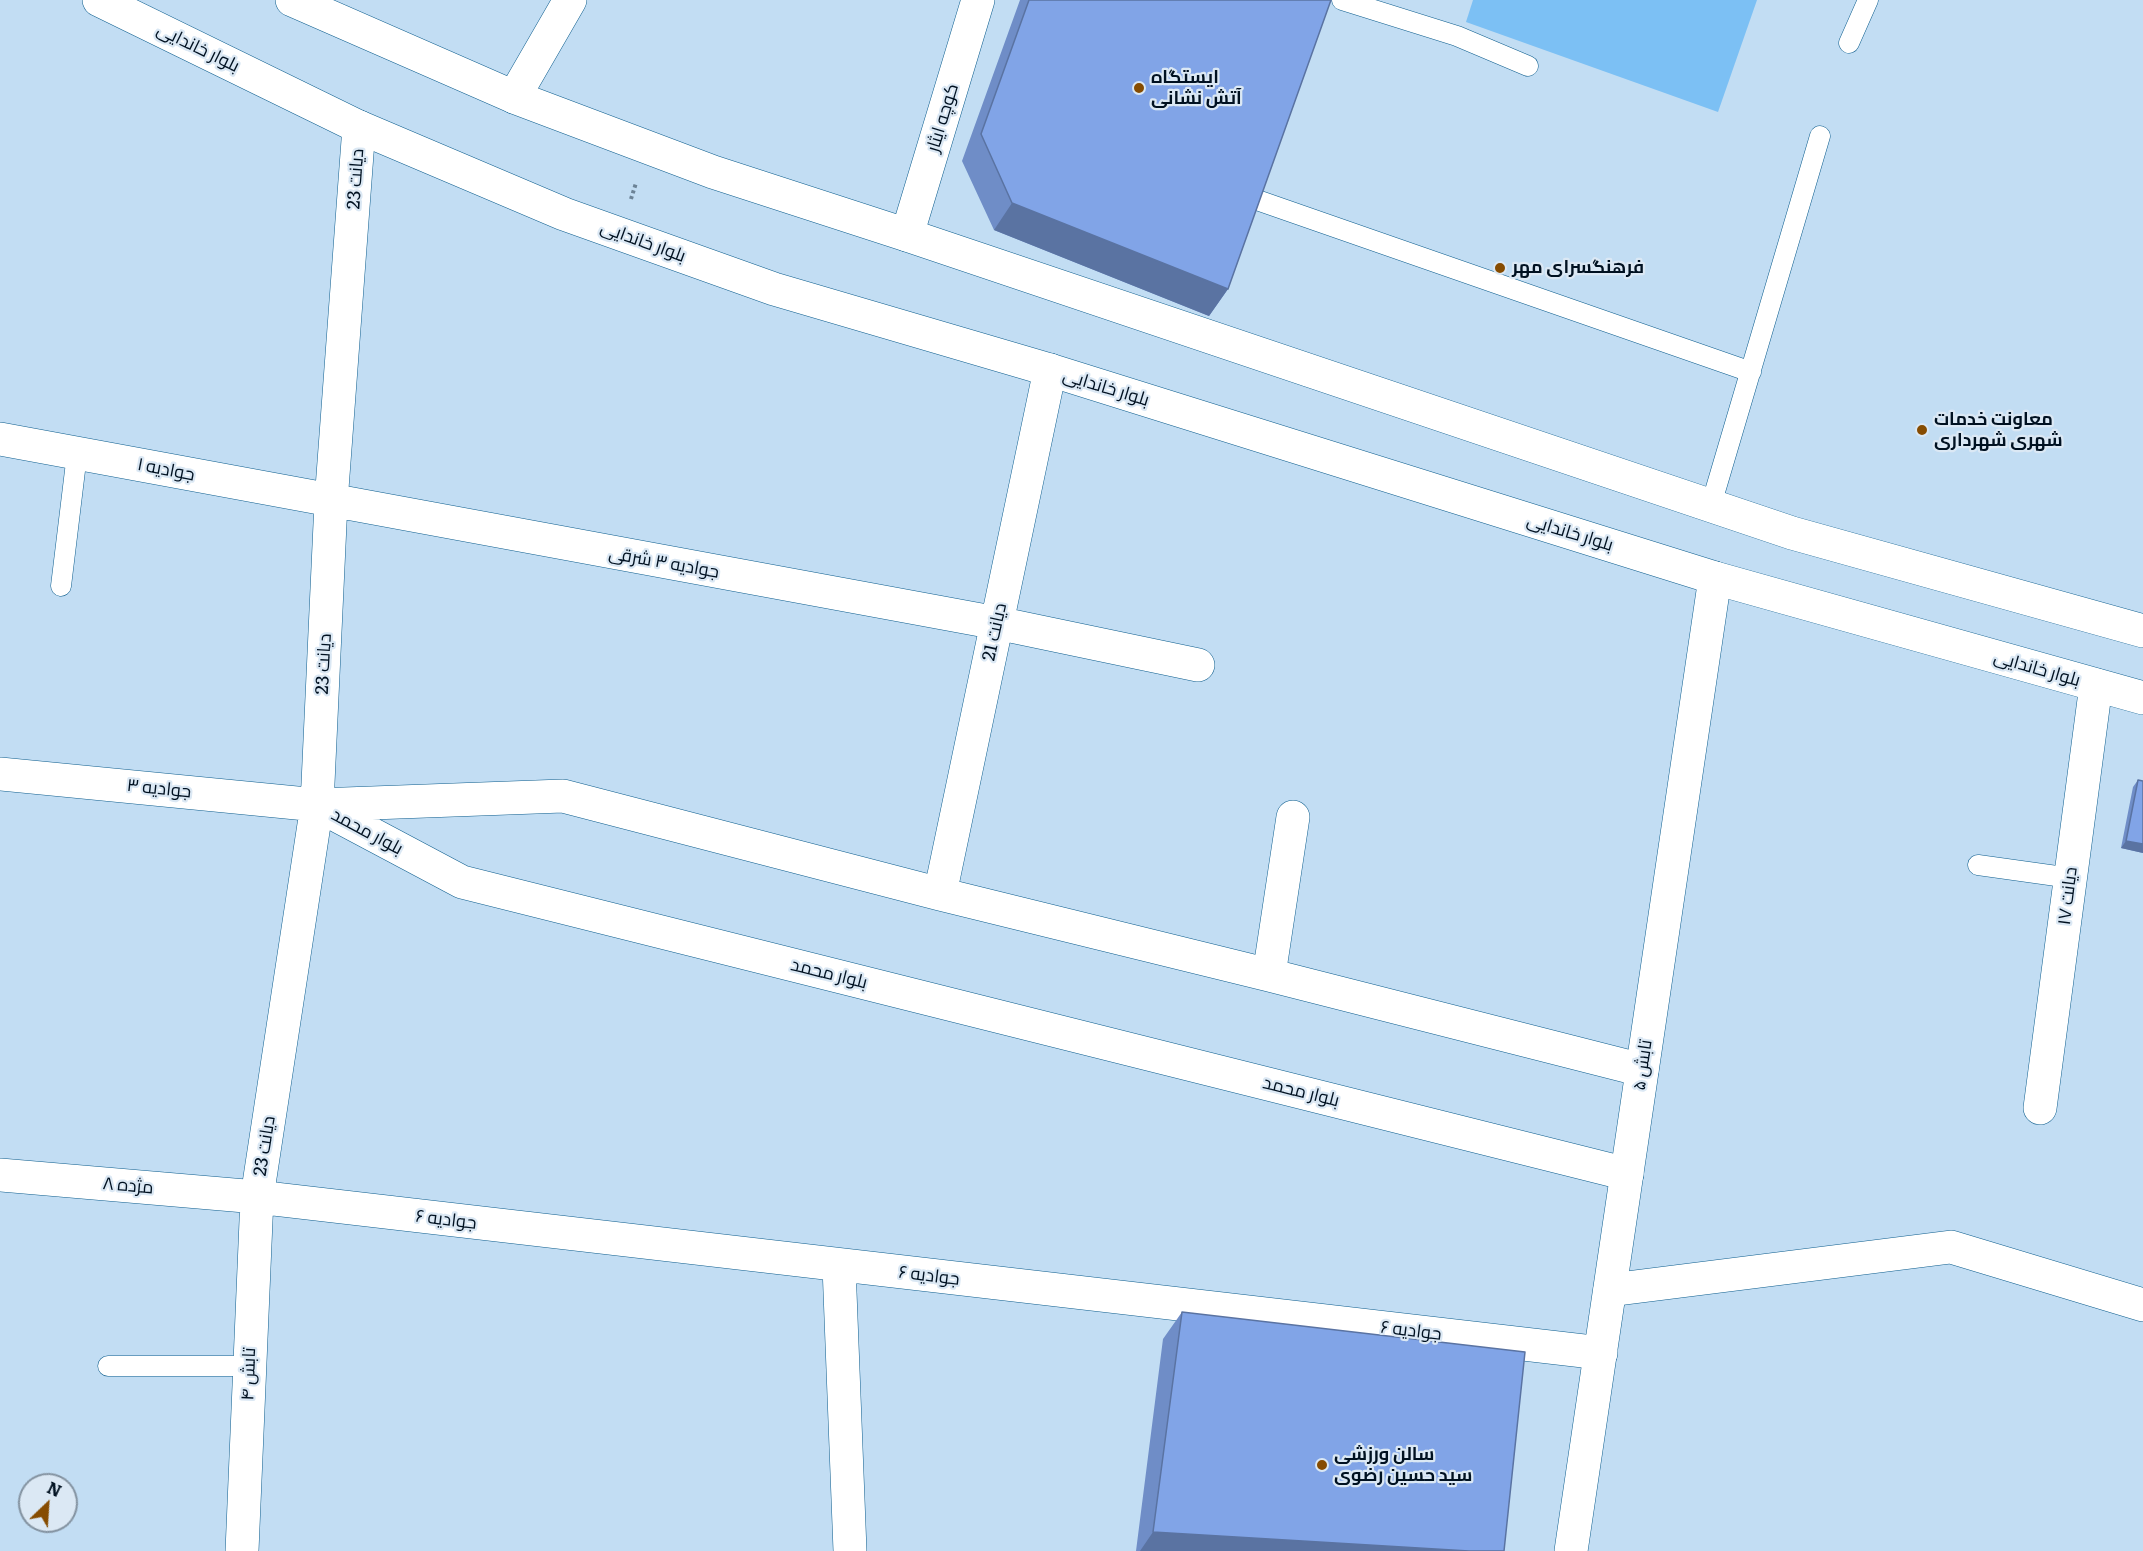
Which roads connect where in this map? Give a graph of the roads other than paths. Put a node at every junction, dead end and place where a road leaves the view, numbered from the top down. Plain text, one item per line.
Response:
1 (99, 0) edge
2 (292, 0) edge
3 (570, 0) edge
4 (978, 0) edge
5 (1342, 0) edge
6 (1868, 0) edge
7 (1849, 43) dead end
8 (1528, 66) dead end
9 (514, 98) junction
10 (360, 127) junction
11 (1820, 136) dead end
12 (1221, 176) edge
13 (907, 235) junction
14 (1050, 370) junction
15 (1751, 372) junction
16 (0, 439) edge
17 (77, 454) junction
18 (331, 502) junction
19 (1711, 505) junction
20 (1715, 578) junction
21 (61, 586) dead end
22 (997, 623) junction
23 (2143, 631) edge
24 (1198, 665) dead end
25 (2096, 685) junction
26 (2143, 698) edge
27 (0, 774) edge
28 (317, 805) junction
29 (1293, 817) dead end
30 (1978, 865) dead end
31 (2071, 878) junction
32 (940, 894) junction
33 (1269, 975) junction
34 (1642, 1070) junction
35 (2040, 1108) dead end
36 (1627, 1174) junction
37 (0, 1175) edge
38 (257, 1197) junction
39 (839, 1266) junction
40 (1610, 1290) junction
41 (2143, 1305) edge
42 (1601, 1353) junction
43 (108, 1366) dead end
44 (250, 1366) junction
45 (242, 1551) edge
46 (850, 1551) edge
47 (1571, 1551) edge

1 - 10 street, بلوار خاندایی
2 - 9 street
3 - 9 street
4 - 13 street, کوچه ایثار
5 - 8 lane
6 - 7 lane
9 - 13 street
10 - 14 street, بلوار خاندایی
10 - 18 street, دیانت 23
11 - 15 lane
12 - 15 lane
13 - 19 street
14 - 20 street, بلوار خاندایی
14 - 22 street, دیانت 21
15 - 19 lane
16 - 17 street, جوادیه ۱
17 - 18 street, جوادیه ۱
17 - 21 lane
18 - 22 street, جوادیه ۳ شرقی
18 - 28 street, دیانت 23
19 - 23 street
20 - 25 street, بلوار خاندایی
20 - 34 street, تابش ۵
22 - 24 street, جوادیه ۳ شرقی
22 - 32 street, دیانت 21
25 - 26 street, بلوار خاندایی
25 - 31 street, دیانت ۱۷
27 - 28 street, جوادیه ۳
28 - 32 street, بلوار محمد
28 - 36 street, بلوار محمد
28 - 38 street, دیانت 23
29 - 33 street
30 - 31 lane
31 - 35 street, دیانت ۱۷
32 - 33 street, بلوار محمد
33 - 34 street, بلوار محمد
34 - 36 street, تابش ۵
36 - 40 street, تابش ۵
37 - 38 street, مژده ۸
38 - 39 street, جوادیه ۶
38 - 44 street, تابش ۴
39 - 42 street, جوادیه ۶
39 - 46 street
40 - 41 street
40 - 42 street, تابش ۵
42 - 47 street, تابش ۵
43 - 44 lane
44 - 45 street, تابش ۴

